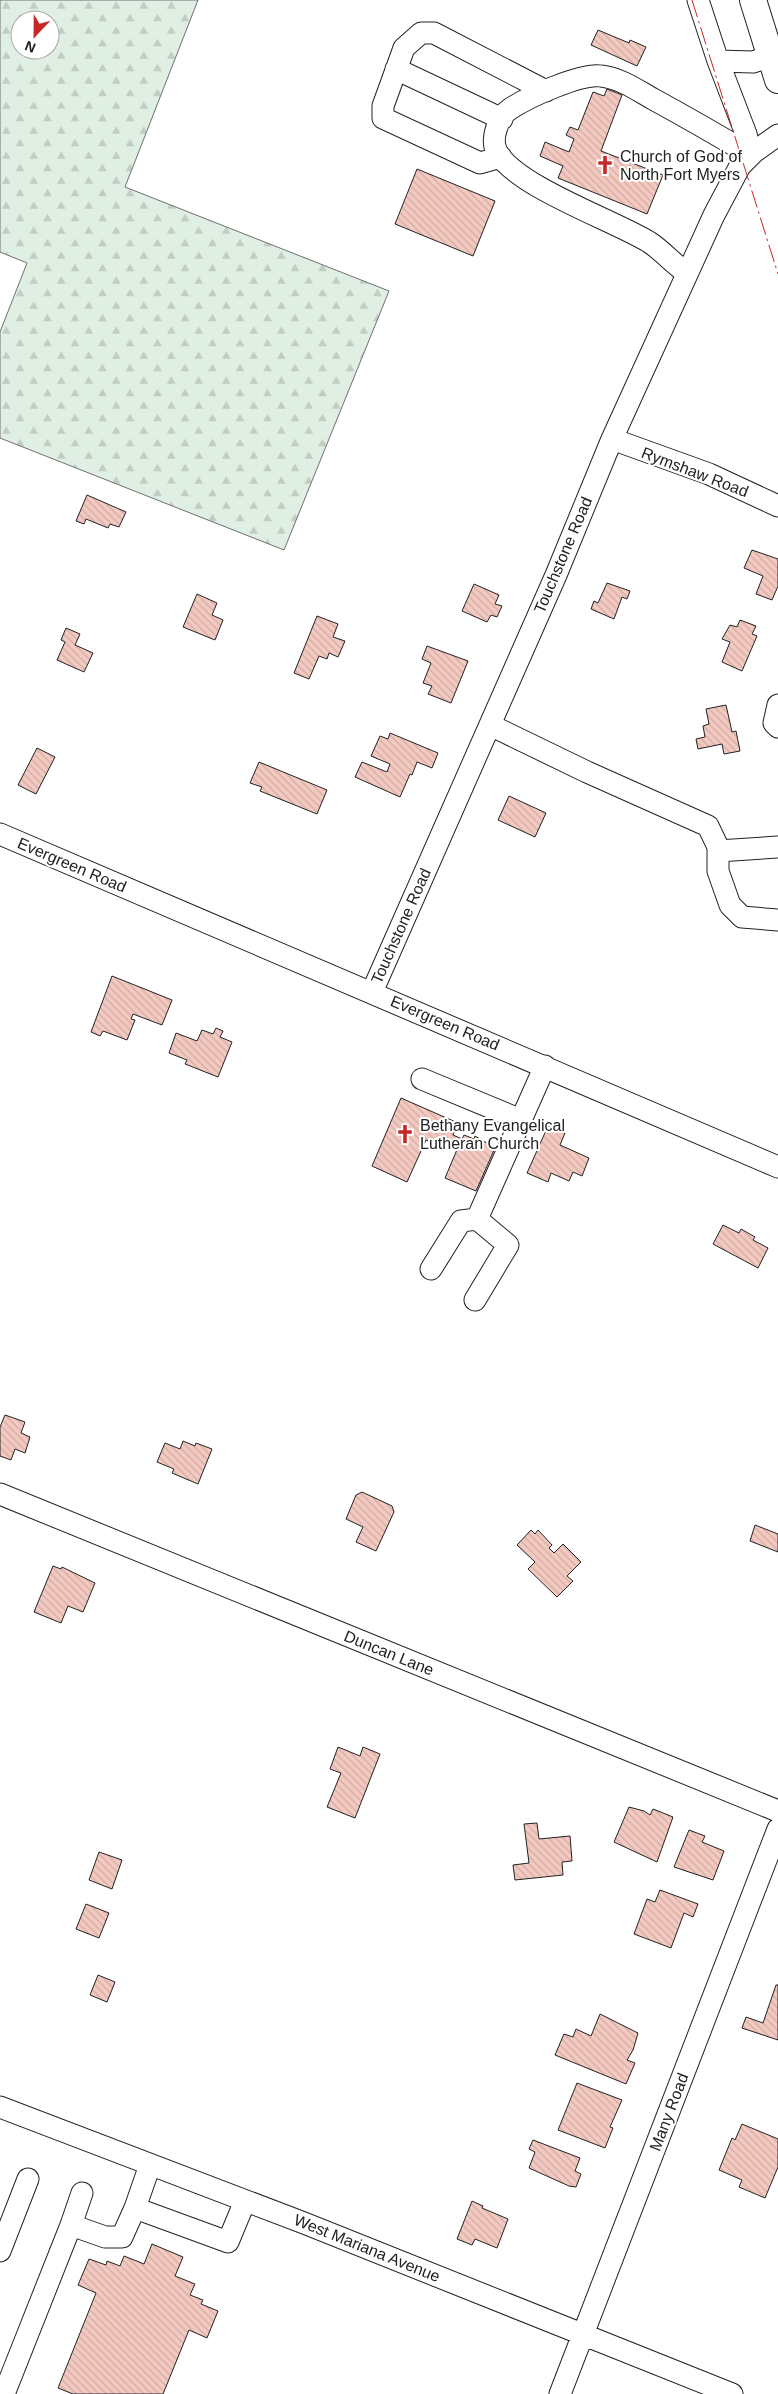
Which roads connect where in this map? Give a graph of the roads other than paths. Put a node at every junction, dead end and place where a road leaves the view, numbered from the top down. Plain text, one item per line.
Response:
1 (698, 0) edge
2 (753, 0) edge
3 (718, 61) junction
4 (774, 68) edge
5 (396, 69) junction
6 (546, 91) junction
7 (502, 119) junction
8 (778, 135) edge
9 (751, 155) junction
10 (501, 156) junction
11 (688, 273) junction
12 (612, 439) junction
13 (778, 506) edge
14 (778, 705) edge
15 (490, 725) junction
16 (778, 727) edge
17 (0, 834) edge
18 (778, 847) edge
19 (718, 851) junction
20 (778, 920) edge
21 (372, 992) junction
22 (545, 1066) junction
23 (422, 1079) dead end
24 (521, 1120) junction
25 (778, 1167) edge
26 (477, 1219) junction
27 (431, 1269) dead end
28 (475, 1300) dead end
29 (0, 1494) edge
30 (778, 1811) edge
31 (778, 1829) edge
32 (0, 2107) edge
33 (150, 2165) junction
34 (28, 2179) dead end
35 (82, 2194) dead end
36 (245, 2201) junction
37 (135, 2208) junction
38 (71, 2224) junction
39 (0, 2251) edge
40 (583, 2334) junction
41 (4, 2394) edge
42 (560, 2394) edge
43 (732, 2394) edge

1 - 3 street
2 - 4 main road
3 - 4 street
3 - 9 street
5 - 6 street
5 - 7 street
5 - 10 street
6 - 7 street
6 - 9 street
7 - 10 street
8 - 9 street, Touchstone Road
9 - 11 street, Touchstone Road
10 - 11 street
11 - 12 street, Touchstone Road
12 - 13 street, Rymshaw Road
12 - 15 street, Touchstone Road
14 - 16 street
15 - 19 street
15 - 21 street, Touchstone Road
17 - 21 street, Evergreen Road
18 - 19 street
19 - 20 street
21 - 22 street, Evergreen Road
22 - 24 street
22 - 25 street, Evergreen Road
23 - 24 street
24 - 26 street
26 - 27 street
26 - 28 street
29 - 30 street, Duncan Lane
31 - 40 street, Many Road
32 - 33 street, West Mariana Avenue
33 - 36 street, West Mariana Avenue
33 - 37 street
34 - 39 street
35 - 38 street
36 - 37 street
36 - 40 street, West Mariana Avenue
37 - 38 street
38 - 41 street
40 - 42 street, Many Road
40 - 43 street, West Mariana Avenue

